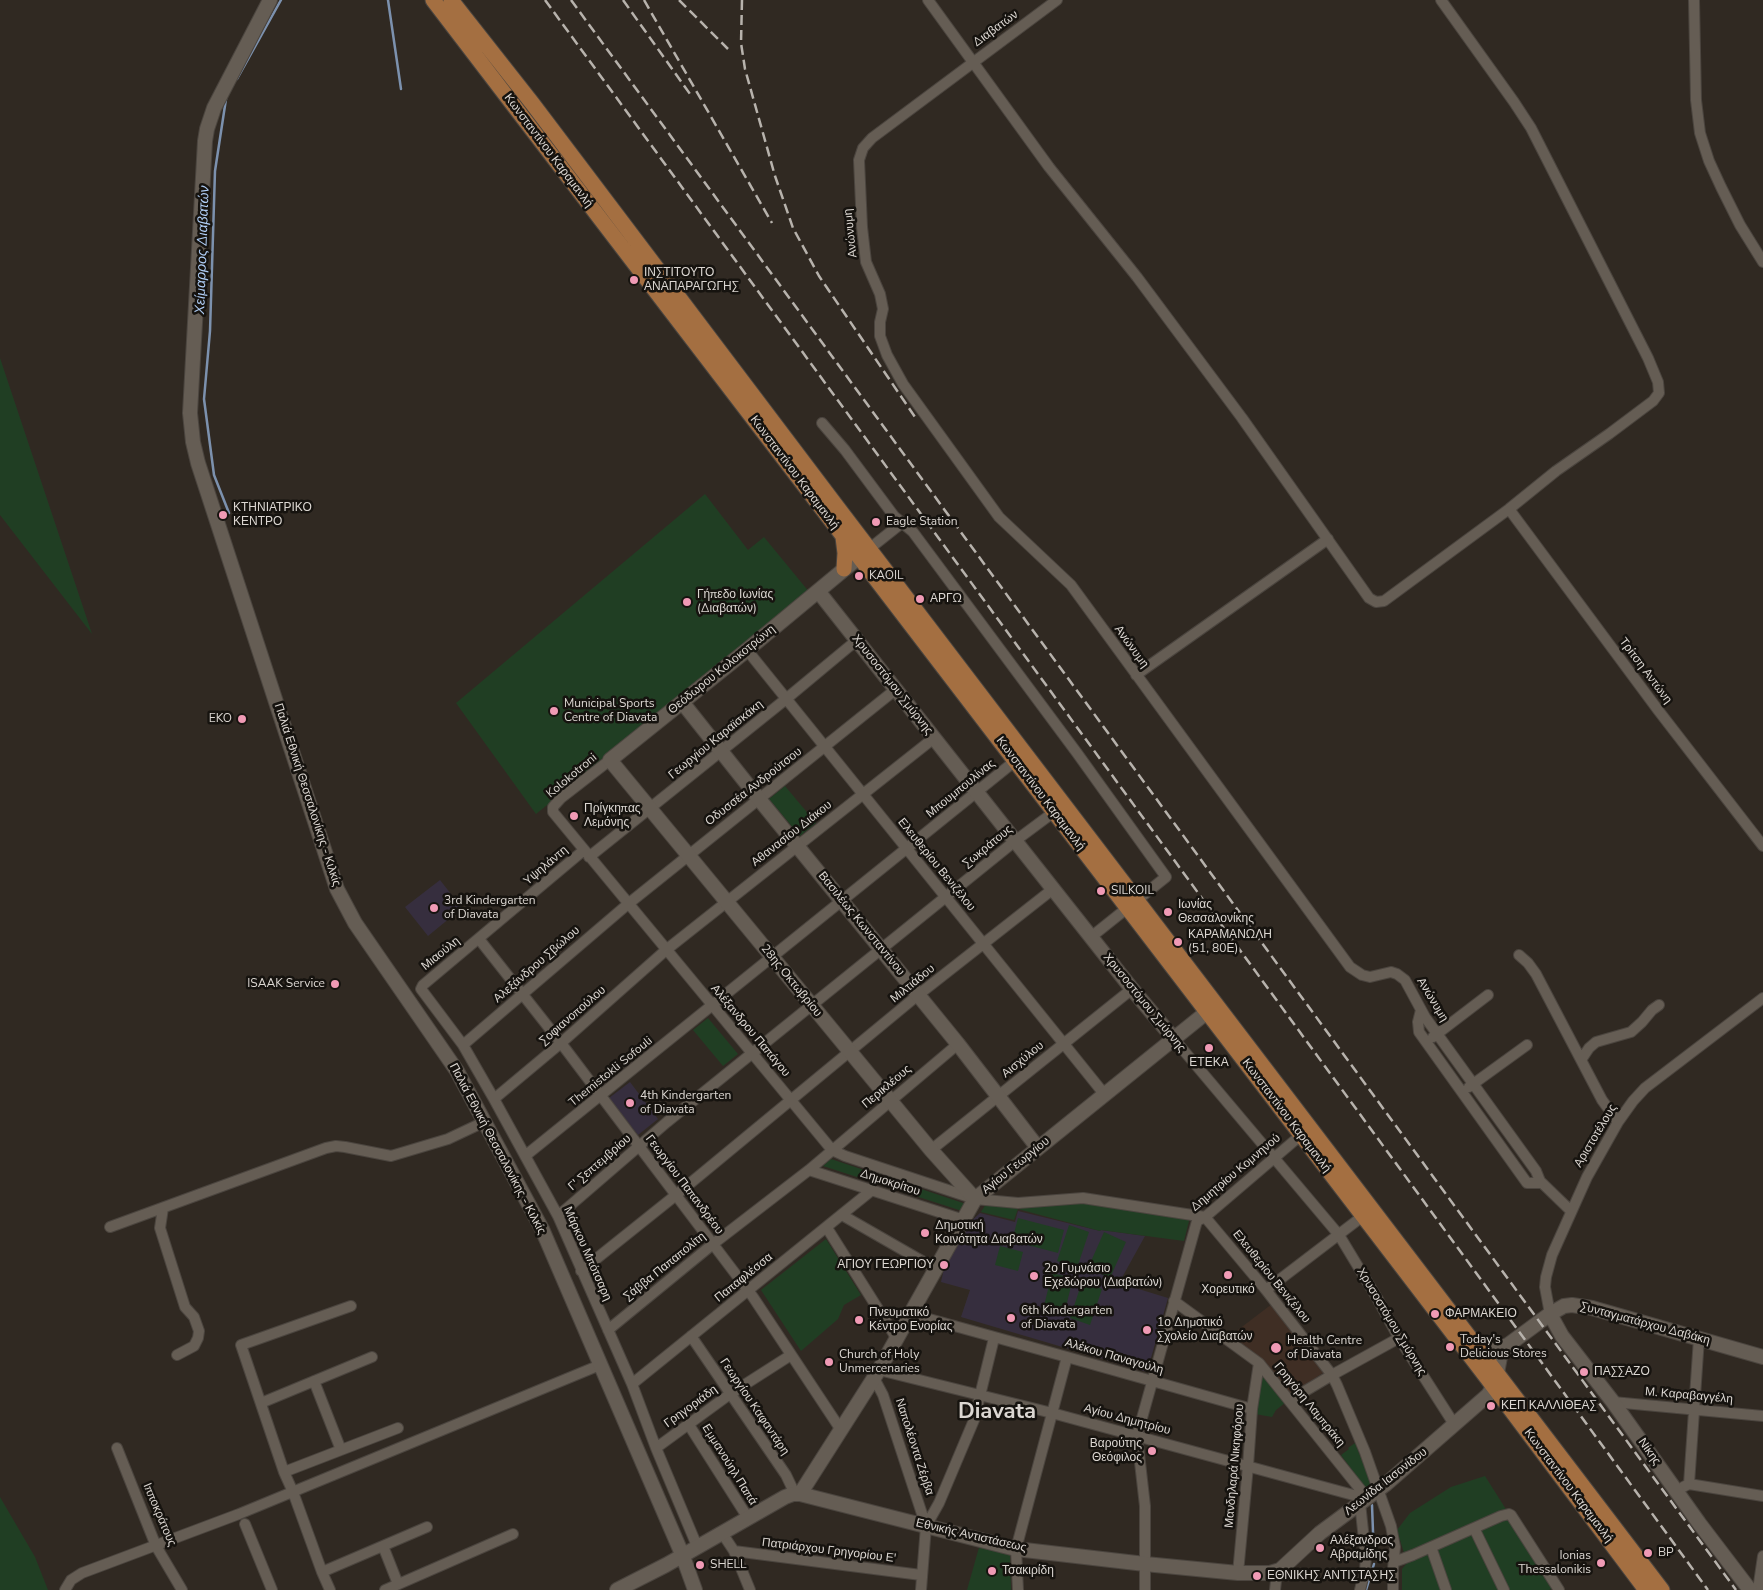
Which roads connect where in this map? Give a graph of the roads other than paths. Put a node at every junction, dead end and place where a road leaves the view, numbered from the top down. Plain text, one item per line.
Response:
1 (270, 0) edge
2 (433, 0) edge
3 (928, 0) edge
4 (1058, 0) edge
5 (1441, 0) edge
6 (1694, 0) edge
7 (455, 3) edge
8 (974, 61) junction
9 (1763, 262) edge
10 (822, 423) dead end
11 (1509, 509) junction
12 (902, 522) junction
13 (843, 537) junction
14 (1328, 539) junction
15 (864, 553) junction
16 (844, 569) junction
17 (818, 591) junction
18 (856, 640) junction
19 (747, 650) junction
20 (1136, 675) junction
21 (895, 690) junction
22 (786, 699) junction
23 (682, 702) junction
24 (934, 738) junction
25 (825, 747) junction
26 (721, 751) junction
27 (610, 760) junction
28 (1015, 761) junction
29 (977, 792) junction
30 (863, 794) junction
31 (759, 799) junction
32 (650, 809) junction
33 (552, 812) joint
34 (1054, 812) junction
35 (1015, 841) junction
36 (798, 846) junction
37 (1763, 846) edge
38 (906, 848) junction
39 (586, 854) junction
40 (688, 855) junction
41 (1053, 889) junction
42 (946, 897) junction
43 (726, 901) junction
44 (843, 901) junction
45 (628, 904) junction
46 (1132, 904) junction
47 (1091, 937) junction
48 (479, 939) junction
49 (983, 943) junction
50 (881, 949) junction
51 (666, 950) junction
52 (1519, 955) dead end
53 (772, 957) junction
54 (421, 989) joint
55 (1132, 989) junction
56 (523, 995) junction
57 (918, 995) junction
58 (1488, 995) dead end
59 (1763, 998) edge
60 (812, 1005) junction
61 (1659, 1005) dead end
62 (713, 1006) junction
63 (1421, 1010) junction
64 (1207, 1012) junction
65 (1437, 1034) junction
66 (1174, 1039) junction
67 (1426, 1042) junction
68 (561, 1043) junction
69 (958, 1044) junction
70 (1064, 1044) junction
71 (463, 1045) junction
72 (1527, 1045) dead end
73 (850, 1052) junction
74 (752, 1054) junction
75 (1581, 1060) junction
76 (1473, 1084) junction
77 (1462, 1092) junction
78 (1105, 1094) junction
79 (600, 1096) junction
80 (998, 1097) junction
81 (494, 1099) junction
82 (791, 1100) junction
83 (890, 1101) junction
84 (484, 1122) junction
85 (1618, 1122) junction
86 (1301, 1135) junction
87 (639, 1146) junction
88 (1038, 1148) junction
89 (832, 1150) junction
90 (931, 1150) junction
91 (525, 1156) junction
92 (1273, 1158) junction
93 (809, 1170) junction
94 (1542, 1183) junction
95 (872, 1190) junction
96 (676, 1195) junction
97 (975, 1199) junction
98 (163, 1208) junction
99 (1571, 1211) junction
100 (842, 1215) junction
101 (558, 1216) junction
102 (1363, 1216) junction
103 (1205, 1217) junction
104 (964, 1220) junction
105 (110, 1228) dead end
106 (827, 1228) junction
107 (1339, 1235) junction
108 (713, 1244) junction
109 (936, 1269) junction
110 (581, 1271) junction
111 (1266, 1290) junction
112 (748, 1291) junction
113 (1174, 1301) junction
114 (351, 1306) dead end
115 (911, 1314) junction
116 (1550, 1314) junction
117 (608, 1330) junction
118 (691, 1336) junction
119 (994, 1338) junction
120 (1399, 1338) junction
121 (1699, 1338) junction
122 (897, 1339) junction
123 (1508, 1345) junction
124 (1479, 1348) junction
125 (177, 1355) dead end
126 (791, 1355) junction
127 (372, 1357) dead end
128 (1068, 1357) junction
129 (1763, 1357) edge
130 (1259, 1363) junction
131 (600, 1365) junction
132 (1496, 1371) junction
133 (876, 1374) junction
134 (1332, 1375) junction
135 (314, 1381) junction
136 (1153, 1381) junction
137 (632, 1384) junction
138 (1494, 1388) junction
139 (730, 1394) junction
140 (981, 1395) junction
141 (1290, 1400) junction
142 (1613, 1402) junction
143 (261, 1403) junction
144 (1695, 1408) junction
145 (1252, 1410) junction
146 (1052, 1413) junction
147 (1763, 1416) edge
148 (1454, 1424) junction
149 (689, 1425) junction
150 (398, 1428) dead end
151 (841, 1430) junction
152 (1137, 1436) junction
153 (117, 1448) dead end
154 (656, 1448) junction
155 (341, 1450) junction
156 (1248, 1466) junction
157 (284, 1472) junction
158 (1682, 1487) junction
159 (1379, 1490) junction
160 (294, 1492) junction
161 (798, 1494) junction
162 (1763, 1496) edge
163 (1364, 1501) junction
164 (748, 1518) junction
165 (245, 1524) dead end
166 (926, 1526) junction
167 (427, 1527) dead end
168 (1474, 1528) junction
169 (722, 1533) junction
170 (513, 1534) dead end
171 (156, 1546) junction
172 (383, 1546) junction
173 (1431, 1547) junction
174 (1016, 1549) junction
175 (734, 1551) junction
176 (690, 1552) junction
177 (1763, 1556) edge
178 (1394, 1562) junction
179 (1145, 1564) junction
180 (322, 1572) junction
181 (1277, 1572) junction
182 (1238, 1573) junction
183 (1738, 1574) junction
184 (922, 1576) junction
185 (1760, 1583) edge
186 (390, 1588) edge
187 (1556, 1589) edge
188 (65, 1590) edge
189 (182, 1590) edge
190 (272, 1590) edge
191 (330, 1590) edge
192 (617, 1590) edge
193 (695, 1590) edge
194 (750, 1590) edge
195 (921, 1590) edge
196 (1018, 1590) edge
197 (1144, 1590) edge
198 (1275, 1590) edge
199 (1360, 1590) edge
200 (1393, 1590) edge
201 (1446, 1590) edge
202 (1504, 1590) edge
203 (1646, 1590) edge
204 (1662, 1590) edge
205 (1750, 1590) edge

1 - 84 street, Παλιά Εθνική Θεσσαλονίκης - Κιλκίς
2 - 13 main road, Κωνσταντίνου Καραμανλή
3 - 8 street
4 - 8 street, Διαβατών
5 - 11 street
6 - 9 street
7 - 15 main road, Κωνσταντίνου Καραμανλή
8 - 14 street
8 - 20 street, Ανώνυμη
10 - 12 street
11 - 14 street
11 - 37 street, Τρίτση Αντώνη
12 - 15 street, Θεόδωρου Κολοκοτρώνη
12 - 46 street
13 - 15 main road, Κωνσταντίνου Καραμανλή
13 - 16 main road
14 - 20 street
15 - 16 street, Θεόδωρου Κολοκοτρώνη
15 - 28 main road, Κωνσταντίνου Καραμανλή
15 - 46 main road, Κωνσταντίνου Καραμανλή
16 - 17 street, Θεόδωρου Κολοκοτρώνη
17 - 18 street, Χρυσοστόμου Σμύρνης
17 - 19 street, Θεόδωρου Κολοκοτρώνη
18 - 21 street, Χρυσοστόμου Σμύρνης
18 - 22 street, Γεωργίου Καραϊσκάκη
19 - 22 street, Ελευθερίου Βενιζέλου
19 - 23 street, Θεόδωρου Κολοκοτρώνη
20 - 63 street, Ανώνυμη
21 - 24 street, Χρυσοστόμου Σμύρνης
21 - 25 street, Οδυσσέα Ανδρούτσου
22 - 25 street, Ελευθερίου Βενιζέλου
22 - 26 street, Γεωργίου Καραϊσκάκη
23 - 26 street, Βασιλέως Κωνσταντίνου
23 - 27 street, Θεόδωρου Κολοκοτρώνη
24 - 29 street, Χρυσοστόμου Σμύρνης
24 - 30 street, Αθανασίου Διάκου
25 - 30 street, Ελευθερίου Βενιζέλου
25 - 31 street, Οδυσσέα Ανδρούτσου
26 - 31 street, Βασιλέως Κωνσταντίνου
26 - 32 street, Γεωργίου Καραϊσκάκη
27 - 32 street, 28ης Οκτωβρίου
27 - 33 street, Kolokotroni
28 - 29 street, Μπουμπουλίνας
28 - 34 main road, Κωνσταντίνου Καραμανλή
29 - 35 street, Χρυσοστόμου Σμύρνης
29 - 38 street, Μπουμπουλίνας
30 - 36 street, Αθανασίου Διάκου
30 - 38 street, Ελευθερίου Βενιζέλου
31 - 36 street, Βασιλέως Κωνσταντίνου
31 - 40 street, Οδυσσέα Ανδρούτσου
32 - 39 street, Γεωργίου Καραϊσκάκη
32 - 40 street, 28ης Οκτωβρίου
33 - 39 street, Αλέξανδρου Παπάγου
34 - 35 street, Σωκράτους
34 - 46 main road, Κωνσταντίνου Καραμανλή
35 - 41 street, Χρυσοστόμου Σμύρνης
35 - 42 street, Σωκράτους
36 - 43 street, Αθανασίου Διάκου
36 - 44 street, Βασιλέως Κωνσταντίνου
38 - 42 street, Ελευθερίου Βενιζέλου
38 - 44 street, Μπουμπουλίνας
39 - 45 street, Αλέξανδρου Παπάγου
39 - 48 street, Υψηλάντη
40 - 43 street, 28ης Οκτωβρίου
40 - 45 street, Οδυσσέα Ανδρούτσου
41 - 47 street, Χρυσοστόμου Σμύρνης
41 - 49 street, Μιλτιάδου
42 - 49 street, Ελευθερίου Βενιζέλου
42 - 50 street, Σωκράτους
43 - 51 street, Αθανασίου Διάκου
43 - 53 street, 28ης Οκτωβρίου
44 - 50 street, Βασιλέως Κωνσταντίνου
44 - 53 street, Μπουμπουλίνας
45 - 51 street, Αλέξανδρου Παπάγου
45 - 56 street, Αλεξάνδρου Σβώλου
46 - 47 street
46 - 64 main road, Κωνσταντίνου Καραμανλή
46 - 124 main road, Κωνσταντίνου Καραμανλή
47 - 55 street, Χρυσοστόμου Σμύρνης
48 - 54 street, Μιαούλη
48 - 56 street, Γεωργίου Παπανδρέου
49 - 57 street, Μιλτιάδου
49 - 70 street, Ελευθερίου Βενιζέλου
50 - 57 street, Βασιλέως Κωνσταντίνου
50 - 60 street, Σωκράτους
51 - 62 street, Αλέξανδρου Παπάγου
51 - 68 street, Σοφιανοπούλου
52 - 75 street
53 - 60 street, 28ης Οκτωβρίου
53 - 62 street, Μπουμπουλίνας
54 - 71 street, Μάρκου Μπότσαρη
55 - 66 street, Χρυσοστόμου Σμύρνης
55 - 70 street, Αισχύλου
56 - 68 street, Γεωργίου Παπανδρέου
56 - 71 street, Αλεξάνδρου Σβώλου
57 - 69 street, Βασιλέως Κωνσταντίνου
57 - 73 street, Μιλτιάδου
58 - 65 street
59 - 85 street, Αριστοτέλους
60 - 73 street, 28ης Οκτωβρίου
60 - 74 street, Σωκράτους
61 - 75 street
62 - 74 street, Αλέξανδρου Παπάγου
62 - 79 street, Themistokli Sofouli
63 - 65 street, Ανώνυμη
63 - 67 street
64 - 66 street, Αγίου Γεωργίου
64 - 86 main road, Κωνσταντίνου Καραμανλή
65 - 67 street
65 - 76 street, Ανώνυμη
66 - 78 street, Αγίου Γεωργίου
66 - 92 street, Χρυσοστόμου Σμύρνης
67 - 77 street
68 - 79 street, Γεωργίου Παπανδρέου
68 - 81 street, Σοφιανοπούλου
69 - 80 street, Βασιλέως Κωνσταντίνου
69 - 83 street, Περικλέους
70 - 78 street, Ελευθερίου Βενιζέλου
70 - 80 street, Αισχύλου
71 - 81 street, Μάρκου Μπότσαρη
72 - 76 street
73 - 82 street, Μιλτιάδου
73 - 83 street, 28ης Οκτωβρίου
74 - 82 street, Αλέξανδρου Παπάγου
74 - 87 street, Γ' Σεπτεμβρίου
75 - 85 street
76 - 77 street
76 - 94 street, Ανώνυμη
77 - 94 street
78 - 88 street, Αγίου Γεωργίου
79 - 87 street, Γεωργίου Παπανδρέου
79 - 91 street, Themistokli Sofouli
80 - 88 street, Βασιλέως Κωνσταντίνου
80 - 90 street, Αισχύλου
81 - 91 street, Μάρκου Μπότσαρη
82 - 89 street, Αλέξανδρου Παπάγου
82 - 96 street, Μιλτιάδου
83 - 89 street, Περικλέους
83 - 90 street, 28ης Οκτωβρίου
84 - 98 street
84 - 131 street, Παλιά Εθνική Θεσσαλονίκης - Κιλκίς
85 - 99 street, Αριστοτέλους
86 - 92 street, Δημητρίου Κομνηνού
86 - 102 main road, Κωνσταντίνου Καραμανλή
87 - 96 street, Γεωργίου Παπανδρέου
87 - 101 street, Γ' Σεπτεμβρίου
88 - 97 street, Αγίου Γεωργίου
89 - 93 street, Σάββα Παπαπολίτη
89 - 97 street, Αλέξανδρου Παπάγου
90 - 97 street, 28ης Οκτωβρίου
91 - 101 street, Μάρκου Μπότσαρη
92 - 103 street, Δημητρίου Κομνηνού
92 - 107 street, Χρυσοστόμου Σμύρνης
93 - 95 street, Δημοκρίτου
93 - 108 street, Σάββα Παπαπολίτη
94 - 99 street, Ανώνυμη
95 - 100 street, Παπαφλέσσα
95 - 104 street, Δημοκρίτου
96 - 108 street, Γεωργίου Παπανδρέου
96 - 110 street, Μιλτιάδου
97 - 103 street, Αλέξανδρου Παπάγου
97 - 104 street, Αγίου Γεωργίου
98 - 105 street
98 - 125 street
99 - 116 street, Αριστοτέλους
100 - 106 street, Παπαφλέσσα
100 - 109 street
101 - 110 street, Μάρκου Μπότσαρη
102 - 107 street
102 - 138 main road, Κωνσταντίνου Καραμανλή
103 - 111 street, Ελευθερίου Βενιζέλου
103 - 113 street, Δημητρίου Κομνηνού
104 - 109 street, Αγίου Γεωργίου
106 - 112 street, Παπαφλέσσα
106 - 122 street
107 - 111 street
107 - 120 street, Χρυσοστόμου Σμύρνης
108 - 112 street, Γεωργίου Παπανδρέου
108 - 117 street, Σάββα Παπαπολίτη
109 - 115 street, Αγίου Γεωργίου
110 - 117 street, Μάρκου Μπότσαρη
111 - 134 street, Ελευθερίου Βενιζέλου
112 - 118 street, Παπαφλέσσα
112 - 126 street, Γεωργίου Παπανδρέου
113 - 130 street, Γρηγόρη Λαμπράκη
113 - 136 street, Δημητρίου Κομνηνού
114 - 143 street
115 - 119 street, Αλέκου Παναγούλη
115 - 122 street, Αγίου Γεωργίου
116 - 121 street, Συνταγματάρχου Δαβάκη
116 - 123 street, Συνταγματάρχου Δαβάκη
116 - 142 street, Νίκης
117 - 137 street, Μάρκου Μπότσαρη
118 - 137 street, Παπαφλέσσα
118 - 139 street, Γεωργίου Καφαντάρη
119 - 128 street, Αλέκου Παναγούλη
119 - 140 street
120 - 134 street
120 - 148 street, Χρυσοστόμου Σμύρνης
121 - 129 street, Συνταγματάρχου Δαβάκη
121 - 144 street
122 - 133 street, Αγίου Γεωργίου
123 - 124 street, Συνταγματάρχου Δαβάκη
123 - 132 street, Συνταγματάρχου Δαβάκη
124 - 132 main road, Κωνσταντίνου Καραμανλή
126 - 139 street, Γρηγοριάδη
126 - 151 street, Γεωργίου Παπανδρέου
127 - 135 street
128 - 136 street, Αλέκου Παναγούλη
128 - 146 street
130 - 141 street, Γρηγόρη Λαμπράκη
130 - 145 street, Μανδηλαρά Νικηφόρου
131 - 160 street
131 - 176 street, Παλιά Εθνική Θεσσαλονίκης - Κιλκίς
132 - 138 street
132 - 204 main road, Κωνσταντίνου Καραμανλή
133 - 140 street, Αγίου Δημητρίου
133 - 151 street, Αγίου Γεωργίου
133 - 166 street, Ναπολέοντα Ζέρβα
134 - 141 street
134 - 159 street, Ελευθερίου Βενιζέλου
135 - 143 street
135 - 155 street
136 - 145 street, Αλέκου Παναγούλη
136 - 152 street, Δημητρίου Κομνηνού
137 - 154 street, Μάρκου Μπότσαρη
138 - 148 street, Λεωνίδα Ιασονίδου
138 - 203 main road, Κωνσταντίνου Καραμανλή
139 - 149 street, Γρηγοριάδη
139 - 161 street, Γεωργίου Καφαντάρη
140 - 146 street, Αγίου Δημητρίου
140 - 166 street
141 - 163 street, Γρηγόρη Λαμπράκη
142 - 144 street, Μ. Καραβαγγέλη
142 - 158 street, Νίκης
143 - 157 street
144 - 147 street, Μ. Καραβαγγέλη
144 - 158 street
145 - 156 street, Μανδηλαρά Νικηφόρου
146 - 152 street, Αγίου Δημητρίου
146 - 174 street
148 - 159 street, Λεωνίδα Ιασονίδου
149 - 154 street, Γρηγοριάδη
149 - 164 street, Εμμανούηλ Παπά
150 - 155 street
151 - 161 street, Αγίου Γεωργίου
152 - 156 street, Αγίου Δημητρίου
152 - 179 street
153 - 171 street, Ιπποκράτους
154 - 176 street, Μάρκου Μπότσαρη
155 - 157 street
156 - 163 street, Αγίου Δημητρίου
156 - 182 street, Μανδηλαρά Νικηφόρου
157 - 160 street
158 - 162 street
158 - 183 street, Νίκης
159 - 163 street, Λεωνίδα Ιασονίδου
159 - 178 street, Ελευθερίου Βενιζέλου
160 - 171 street
160 - 180 street
161 - 164 street
161 - 166 street, Εθνικής Αντιστάσεως
163 - 181 street, Λεωνίδα Ιασονίδου
163 - 199 street
164 - 169 street
165 - 190 street
166 - 174 street, Εθνικής Αντιστάσεως
166 - 184 street
167 - 172 street
168 - 173 street
168 - 187 street
168 - 202 street
169 - 175 street
169 - 176 street
170 - 186 street
171 - 188 street
171 - 189 street, Ιπποκράτους
172 - 180 street
172 - 186 street
173 - 178 street
173 - 201 street
174 - 179 street, Εθνικής Αντιστάσεως
174 - 196 street
175 - 184 street, Πατριάρχου Γρηγορίου Ε'
175 - 194 street
176 - 192 street
176 - 193 street, Παλιά Εθνική Θεσσαλονίκης - Κιλκίς
177 - 185 street
178 - 200 street, Ελευθερίου Βενιζέλου
179 - 182 street, Εθνικής Αντιστάσεως
179 - 197 street
180 - 191 street
181 - 182 street, Εθνικής Αντιστάσεως
181 - 198 street
183 - 185 street
183 - 205 street, Νίκης
184 - 195 street

